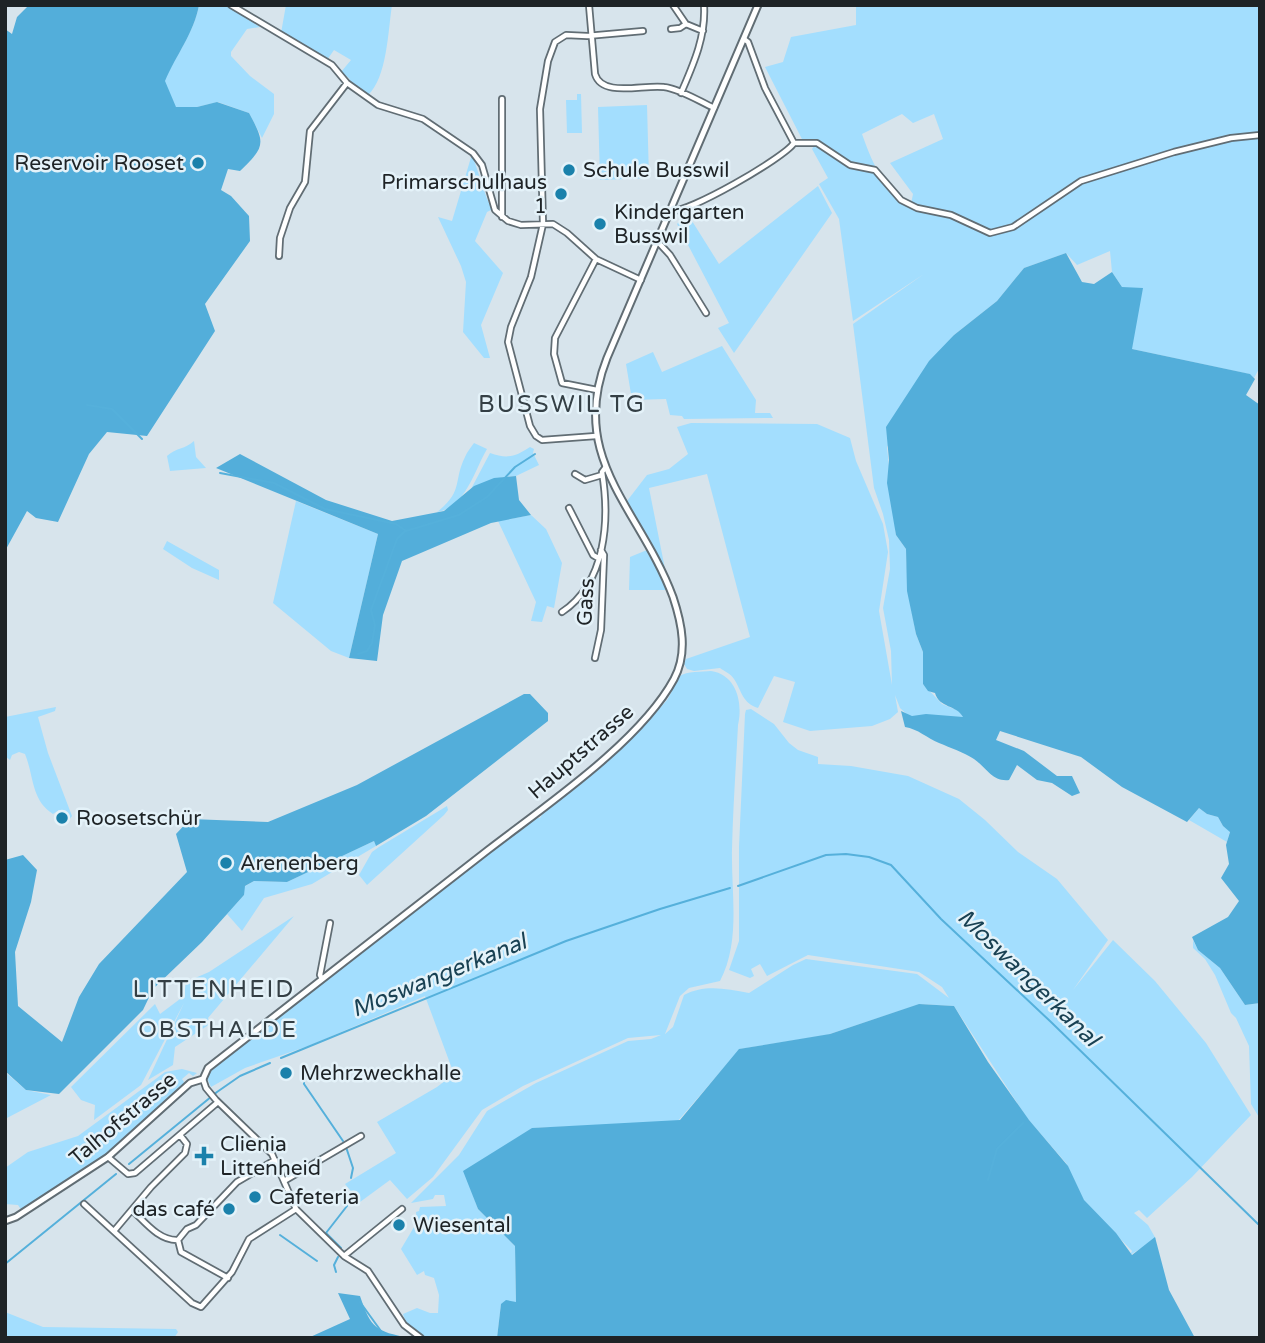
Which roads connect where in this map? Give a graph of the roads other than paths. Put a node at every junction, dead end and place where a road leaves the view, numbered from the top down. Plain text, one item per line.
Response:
1 (231, 5) edge
2 (589, 5) edge
3 (673, 5) edge
4 (704, 5) edge
5 (758, 5) edge
6 (685, 24) junction
7 (671, 29) dead end
8 (643, 31) dead end
9 (703, 32) junction
10 (591, 35) junction
11 (744, 39) junction
12 (347, 83) junction
13 (681, 93) junction
14 (502, 99) dead end
15 (714, 108) junction
16 (1260, 135) edge
17 (794, 143) junction
18 (670, 211) junction
19 (502, 217) junction
20 (543, 224) junction
21 (657, 241) junction
22 (279, 256) dead end
23 (596, 259) junction
24 (640, 279) junction
25 (706, 313) dead end
26 (597, 390) junction
27 (596, 436) junction
28 (604, 472) junction
29 (575, 474) dead end
30 (569, 508) dead end
31 (601, 550) junction
32 (598, 558) junction
33 (562, 612) dead end
34 (595, 658) dead end
35 (330, 923) dead end
36 (322, 979) junction
37 (203, 1079) junction
38 (217, 1101) junction
39 (180, 1135) junction
40 (361, 1136) dead end
41 (108, 1157) junction
42 (275, 1160) junction
43 (284, 1181) junction
44 (85, 1204) dead end
45 (296, 1209) junction
46 (402, 1209) dead end
47 (132, 1210) junction
48 (5, 1221) edge
49 (114, 1231) junction
50 (178, 1240) junction
51 (344, 1256) junction
52 (228, 1278) junction
53 (421, 1338) edge

1 - 12 street
2 - 10 street
3 - 6 street
4 - 9 street
5 - 11 street, Hauptstrasse
6 - 7 street
6 - 9 street
8 - 10 street
9 - 13 street
10 - 13 street
10 - 20 street
11 - 15 street, Hauptstrasse
11 - 17 street
12 - 19 street
12 - 22 street
13 - 15 street
14 - 19 street
15 - 18 street, Hauptstrasse
16 - 17 street
17 - 18 street
18 - 21 street, Hauptstrasse
19 - 20 street
20 - 23 street
20 - 27 street
21 - 24 street, Hauptstrasse
21 - 25 street
23 - 24 street
23 - 26 street
24 - 26 street, Hauptstrasse
26 - 27 street, Hauptstrasse
27 - 28 street, Hauptstrasse
28 - 29 street
28 - 31 street
28 - 36 street, Hauptstrasse
30 - 32 street
31 - 32 street
31 - 34 street, Gass
32 - 33 street
35 - 36 street
36 - 37 street, Hauptstrasse
37 - 38 street
37 - 41 street, Talhofstrasse
38 - 39 street
38 - 42 street
39 - 41 street
39 - 47 street
40 - 43 street
41 - 48 street, Talhofstrasse
42 - 43 street
42 - 50 street
43 - 45 street
44 - 49 street
45 - 51 street
45 - 52 street
46 - 51 street
47 - 49 street
47 - 50 street
49 - 52 street
50 - 52 street
51 - 53 street

